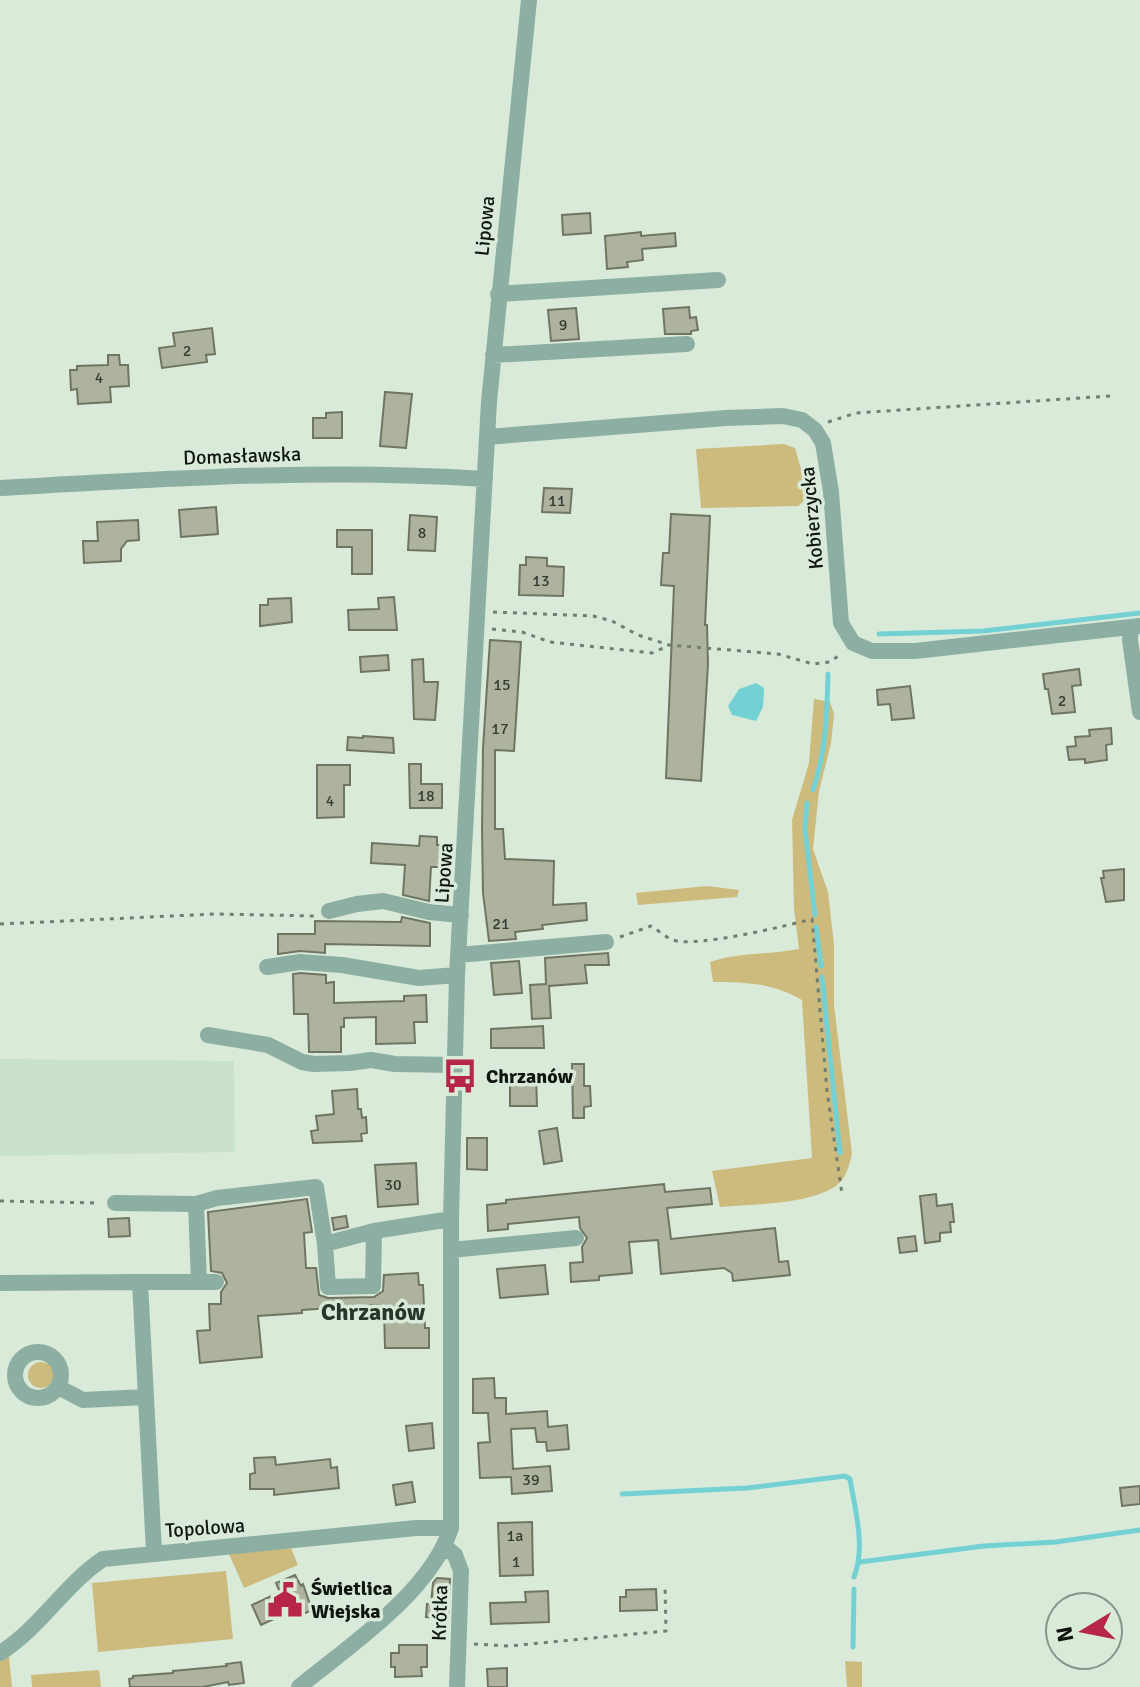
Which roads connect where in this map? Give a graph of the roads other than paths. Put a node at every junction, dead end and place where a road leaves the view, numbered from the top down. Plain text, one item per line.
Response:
1 (529, 0) edge
2 (718, 280) dead end
3 (498, 294) junction
4 (687, 344) dead end
5 (493, 355) junction
6 (487, 437) junction
7 (485, 479) junction
8 (0, 488) edge
9 (1135, 626) edge
10 (1140, 712) edge
11 (329, 911) road end
12 (461, 915) junction
13 (606, 942) road end
14 (458, 955) junction
15 (267, 967) dead end
16 (457, 975) junction
17 (208, 1035) dead end
18 (453, 1065) junction
19 (115, 1203) road end
20 (196, 1204) junction
21 (451, 1219) junction
22 (374, 1231) junction
23 (576, 1238) dead end
24 (325, 1244) junction
25 (451, 1250) junction
26 (140, 1282) junction
27 (199, 1282) junction
28 (216, 1282) dead end
29 (0, 1283) edge
30 (58, 1387) dead end
31 (145, 1397) junction
32 (451, 1528) junction
33 (444, 1546) junction
34 (154, 1552) junction
35 (0, 1653) edge
36 (299, 1687) edge
37 (457, 1687) edge

1 - 3 street, Lipowa
2 - 3 street
3 - 5 street, Lipowa
4 - 5 street
5 - 6 street, Lipowa
6 - 7 street, Lipowa
6 - 9 street, Kobierzycka
7 - 8 street, Domasławska
7 - 12 street, Lipowa
9 - 10 street
11 - 12 street
12 - 14 street, Lipowa
13 - 14 street
14 - 16 street, Lipowa
15 - 16 street
16 - 18 street, Lipowa
17 - 18 street
18 - 21 street, Lipowa
19 - 20 street
20 - 24 street
20 - 27 street
21 - 22 street
21 - 25 street, Lipowa
22 - 24 street
22 - 24 street
23 - 25 street
25 - 32 street, Lipowa
26 - 27 street
26 - 29 street
26 - 31 street
27 - 28 street
30 - 31 street
31 - 34 street
32 - 33 street, Lipowa
32 - 34 street, Topolowa
33 - 36 street, Lipowa
33 - 37 street, Krótka
34 - 35 street, Topolowa

